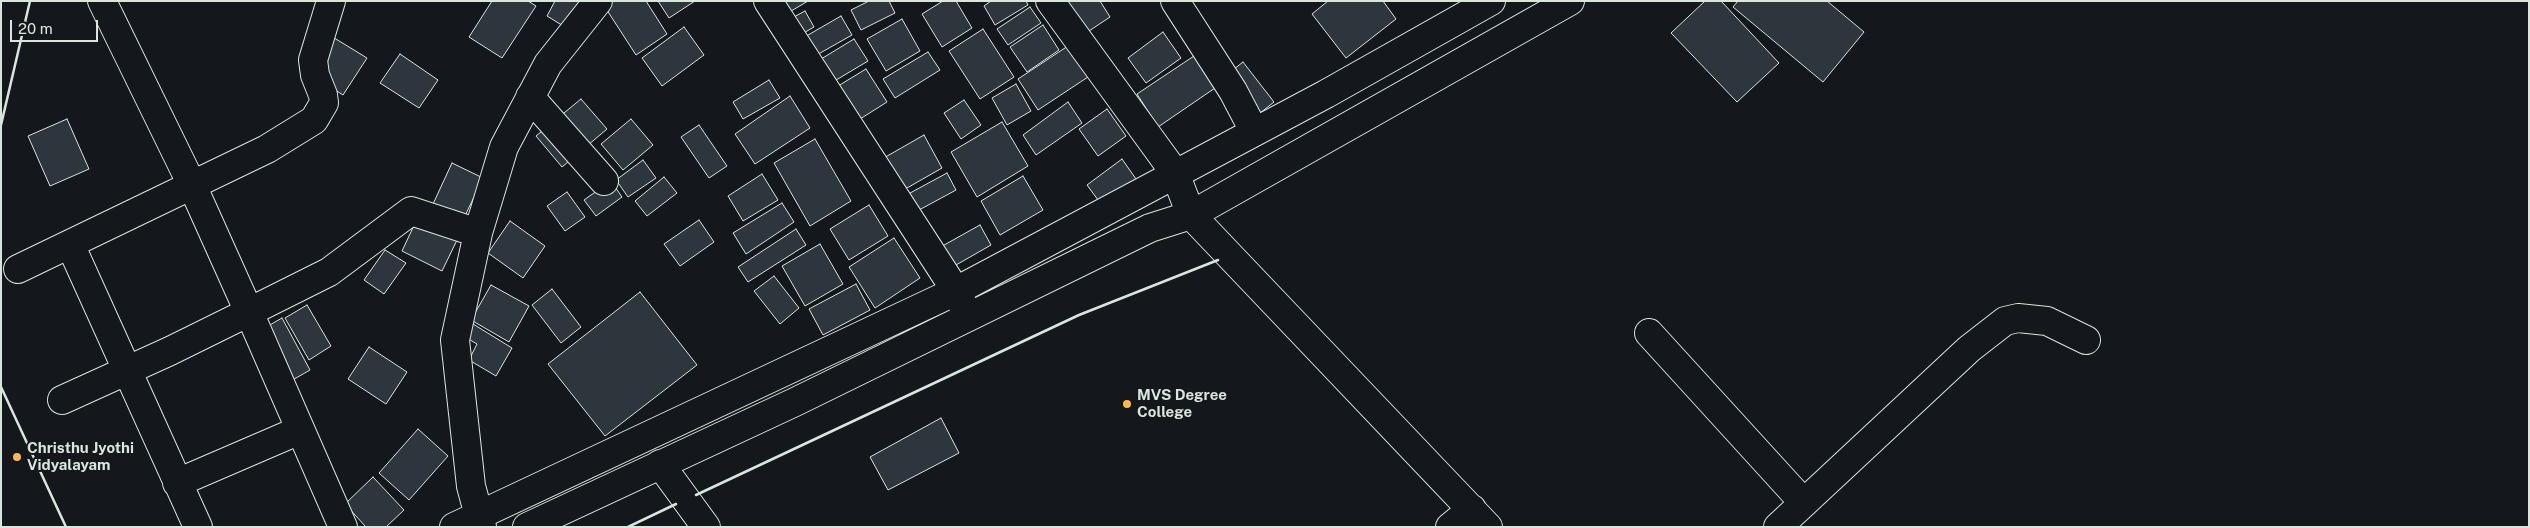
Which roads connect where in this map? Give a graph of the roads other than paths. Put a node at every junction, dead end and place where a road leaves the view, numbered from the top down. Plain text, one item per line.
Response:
1 (102, 1) edge
2 (330, 1) edge
3 (598, 1) edge
4 (768, 1) edge
5 (1050, 1) edge
6 (1175, 1) edge
7 (1491, 1) edge
8 (1570, 1) edge
9 (530, 97) junction
10 (1254, 131) junction
11 (1175, 173) junction
12 (604, 181) dead end
13 (192, 185) junction
14 (1191, 215) junction
15 (478, 233) junction
16 (70, 244) junction
17 (18, 269) dead end
18 (956, 291) junction
19 (249, 312) junction
20 (969, 316) junction
21 (1648, 333) dead end
22 (2086, 340) dead end
23 (126, 371) junction
24 (62, 400) dead end
25 (300, 430) junction
26 (660, 464) junction
27 (178, 483) junction
28 (1804, 503) junction
29 (1480, 518) edge
30 (481, 521) edge
31 (198, 527) edge
32 (343, 527) edge
33 (454, 527) edge
34 (527, 527) edge
35 (706, 527) edge
36 (1450, 527) edge
37 (1778, 527) edge

1 - 13 street
2 - 13 street
3 - 9 street
4 - 18 street
5 - 11 street
6 - 10 street
7 - 10 street
8 - 14 street
9 - 12 street
9 - 15 street
10 - 11 street
11 - 14 street
11 - 18 street
13 - 16 street
13 - 19 street
14 - 20 street
14 - 29 street
15 - 19 street
15 - 30 street
16 - 17 street
16 - 23 street
18 - 20 street
18 - 30 street
19 - 23 street
19 - 25 street
20 - 26 street
21 - 28 street
22 - 28 street
23 - 24 street
23 - 27 street
25 - 27 street
25 - 32 street
26 - 34 street
26 - 35 street
27 - 31 street
28 - 37 street
29 - 36 street
30 - 33 street

